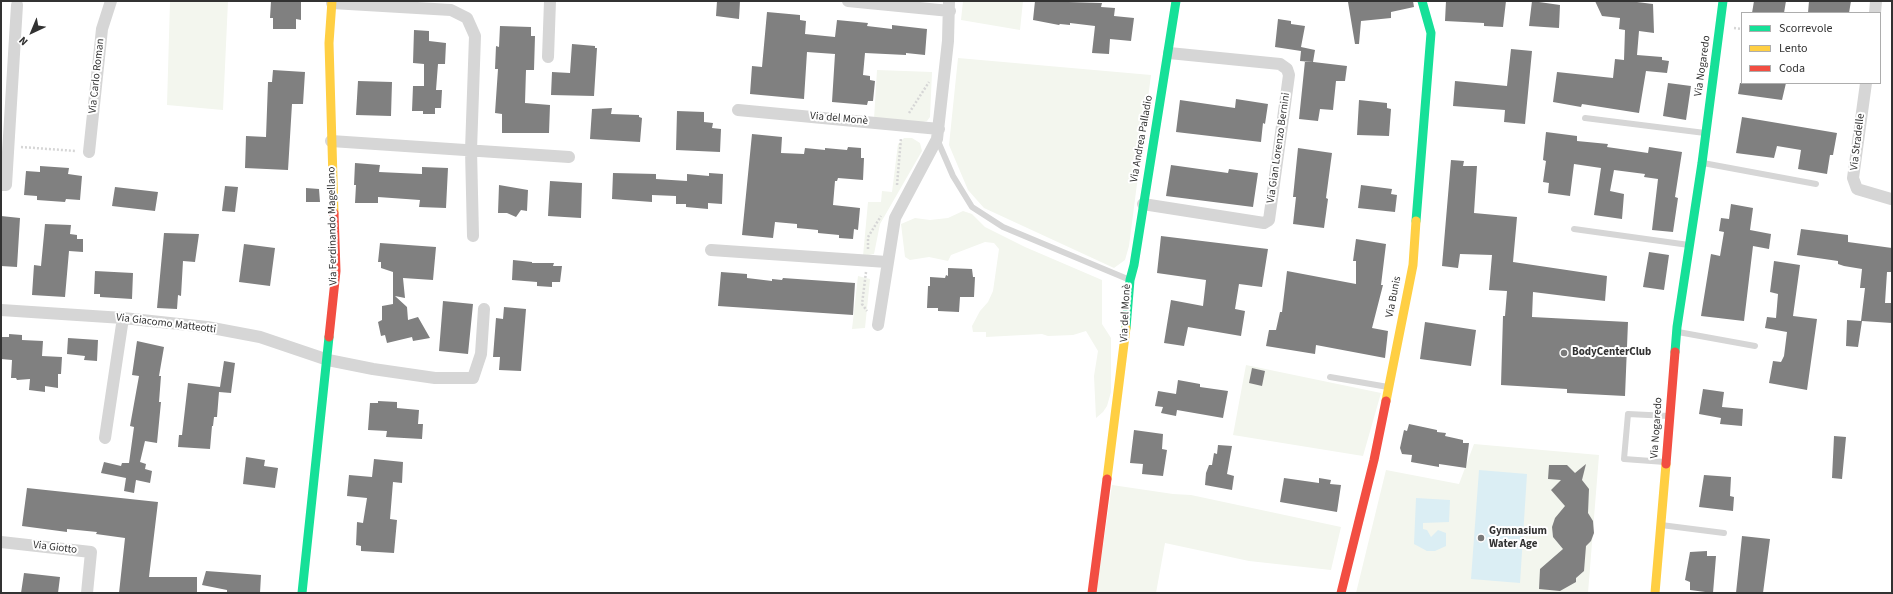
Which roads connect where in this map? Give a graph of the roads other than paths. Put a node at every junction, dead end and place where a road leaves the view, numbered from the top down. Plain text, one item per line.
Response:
1 (111, 1) edge
2 (550, 1) edge
3 (848, 1) edge
4 (1176, 1) edge
5 (1422, 1) edge
6 (1723, 1) edge
7 (1876, 1) edge
8 (332, 2) edge
9 (17, 5) dead end
10 (950, 6) edge
11 (1875, 12) edge
12 (1169, 53) junction
13 (548, 56) dead end
14 (1866, 84) edge
15 (738, 110) dead end
16 (1585, 118) dead end
17 (938, 134) junction
18 (1706, 134) junction
19 (331, 141) junction
20 (471, 150) junction
21 (89, 152) road end
22 (569, 157) dead end
23 (1702, 163) junction
24 (1816, 184) dead end
25 (1, 185) edge
26 (1891, 199) dead end
27 (1143, 204) junction
28 (1574, 229) dead end
29 (473, 236) dead end
30 (1689, 245) junction
31 (711, 250) dead end
32 (887, 262) junction
33 (1130, 280) junction
34 (484, 309) dead end
35 (1, 310) edge
36 (123, 318) junction
37 (878, 325) dead end
38 (1677, 332) junction
39 (1756, 346) dead end
40 (328, 360) junction
41 (1330, 377) dead end
42 (1389, 387) junction
43 (1670, 416) junction
44 (105, 438) dead end
45 (1666, 462) junction
46 (1661, 525) junction
47 (1724, 533) dead end
48 (1, 542) edge
49 (87, 593) edge
50 (302, 593) edge
51 (1092, 593) edge
52 (1341, 593) edge
53 (1655, 593) edge

1 - 21 street, Via Carlo Roman
2 - 13 street
3 - 10 street, Via del Monè
4 - 12 street, Via Andrea Palladio
5 - 42 street, Via Bunis
6 - 18 street, Via Nogaredo
7 - 11 street
8 - 19 street, Via Ferdinando Magellano
8 - 20 street, Via Ferdinando Magellano
9 - 25 street
10 - 17 street, Via del Monè
12 - 27 street, Via Andrea Palladio
12 - 27 street, Via Gian Lorenzo Bernini
14 - 26 street, Via Stradelle
15 - 17 street, Via del Monè
16 - 18 lane
17 - 32 street, Via del Monè
17 - 33 lane, Via del Monè
18 - 23 street, Via Nogaredo
19 - 20 street
19 - 40 street, Via Ferdinando Magellano
20 - 22 street
20 - 29 street, Via Ferdinando Magellano
23 - 24 lane
23 - 30 street, Via Nogaredo
27 - 33 street, Via Andrea Palladio
28 - 30 lane
30 - 38 street, Via Nogaredo
31 - 32 street
32 - 37 street, Via del Monè
33 - 51 street, Via del Monè
34 - 40 street, Via Giacomo Matteotti
35 - 36 street, Via Giacomo Matteotti
36 - 40 street, Via Giacomo Matteotti
36 - 44 street
38 - 39 lane
38 - 43 street, Via Nogaredo
40 - 50 street
41 - 42 lane
42 - 52 street, Via Bunis
43 - 45 street, Via Nogaredo
43 - 45 lane
45 - 46 street, Via Nogaredo
46 - 47 lane
46 - 53 street, Via Nogaredo
48 - 49 street, Via Giotto

